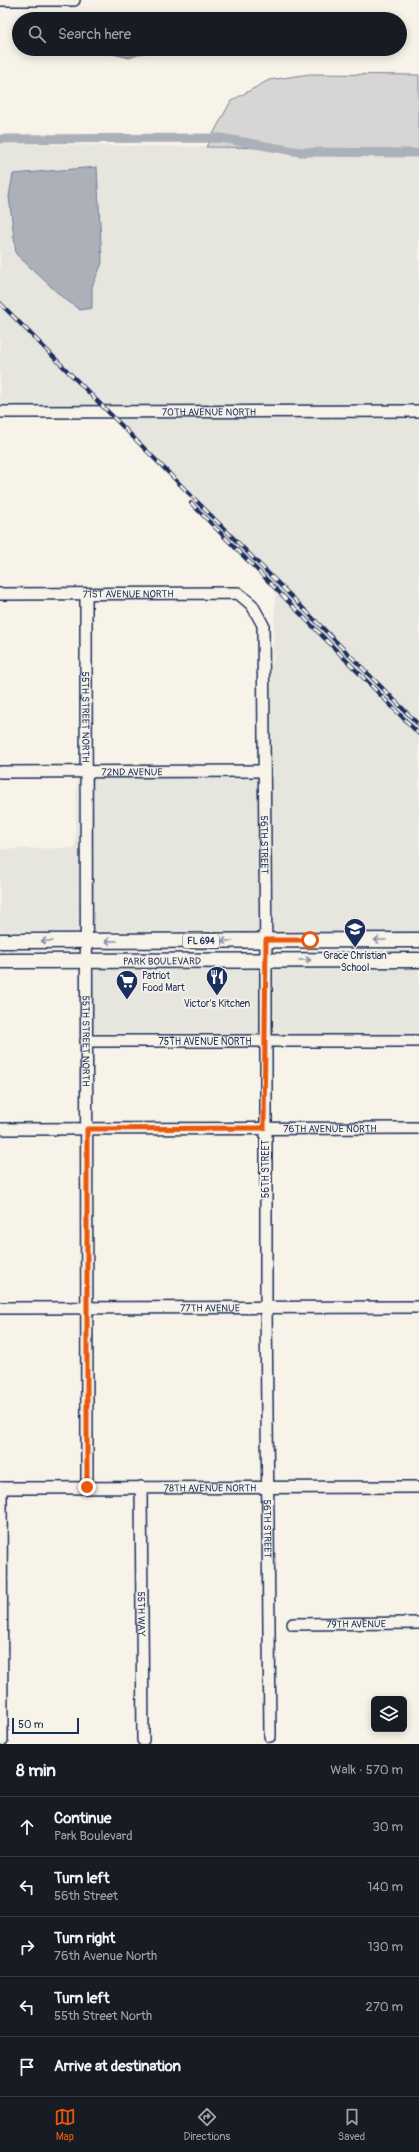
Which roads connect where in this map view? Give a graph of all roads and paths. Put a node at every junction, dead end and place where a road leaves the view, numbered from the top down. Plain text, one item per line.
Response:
1 (0, 0) edge
2 (74, 0) edge
3 (419, 411) edge
4 (0, 412) edge
5 (0, 594) edge
6 (86, 594) junction
7 (252, 605) joint
8 (264, 771) junction
9 (0, 772) edge
10 (86, 772) junction
11 (266, 940) junction
12 (419, 940) edge
13 (0, 941) edge
14 (86, 941) junction
15 (266, 960) junction
16 (419, 960) edge
17 (0, 961) edge
18 (86, 961) junction
19 (265, 1040) junction
20 (86, 1041) junction
21 (419, 1041) edge
22 (264, 1128) junction
23 (419, 1128) edge
24 (0, 1129) edge
25 (87, 1129) junction
26 (266, 1307) junction
27 (419, 1307) edge
28 (0, 1308) edge
29 (87, 1308) junction
30 (419, 1486) edge
31 (87, 1487) junction
32 (142, 1487) junction
33 (267, 1487) junction
34 (0, 1488) edge
35 (419, 1623) edge
36 (293, 1624) dead end
37 (270, 1736) dead end
38 (2, 1740) dead end
39 (143, 1740) dead end

1 - 2 street
3 - 4 street, 70TH AVENUE NORTH
5 - 6 street, 71ST AVENUE NORTH
6 - 7 street, 71ST AVENUE NORTH
6 - 10 street, 55TH STREET NORTH
7 - 8 street, 56TH STREET
8 - 10 street, 72ND AVENUE
8 - 11 street, 56TH STREET
9 - 10 street, 72ND AVENUE
10 - 14 street, 55TH STREET NORTH
12 -> 11 main road, PARK BOULEVARD / FL 694
11 -> 14 main road, PARK BOULEVARD / FL 694
11 - 15 street, 56TH STREET
14 -> 13 main road, PARK BOULEVARD / FL 694
14 - 18 street, 55TH STREET NORTH
15 -> 16 main road, PARK BOULEVARD / FL 694
15 - 18 main road, PARK BOULEVARD / FL 694
15 - 19 street, 56TH STREET
17 - 18 main road, PARK BOULEVARD / FL 694
18 - 20 street, 55TH STREET NORTH
19 - 20 street, 75TH AVENUE NORTH
19 - 21 street, 75TH AVENUE NORTH
19 - 22 street, 56TH STREET
20 - 25 street, 55TH STREET NORTH
22 - 23 street, 76TH AVENUE NORTH
22 - 25 street, 76TH AVENUE NORTH
22 - 26 street, 56TH STREET
24 - 25 street, 76TH AVENUE NORTH
25 - 29 street, 55TH STREET NORTH
26 - 27 street, 77TH AVENUE
26 - 29 street, 77TH AVENUE
26 - 33 street, 56TH STREET
28 - 29 street, 77TH AVENUE
29 - 31 street, 55TH STREET NORTH
30 - 33 street, 78TH AVENUE NORTH
31 - 32 street, 78TH AVENUE NORTH
31 - 34 street, 78TH AVENUE NORTH
32 - 33 street, 78TH AVENUE NORTH
32 - 39 street, 55TH WAY
33 - 37 street, 56TH STREET
34 - 38 street
35 - 36 street, 79TH AVENUE

